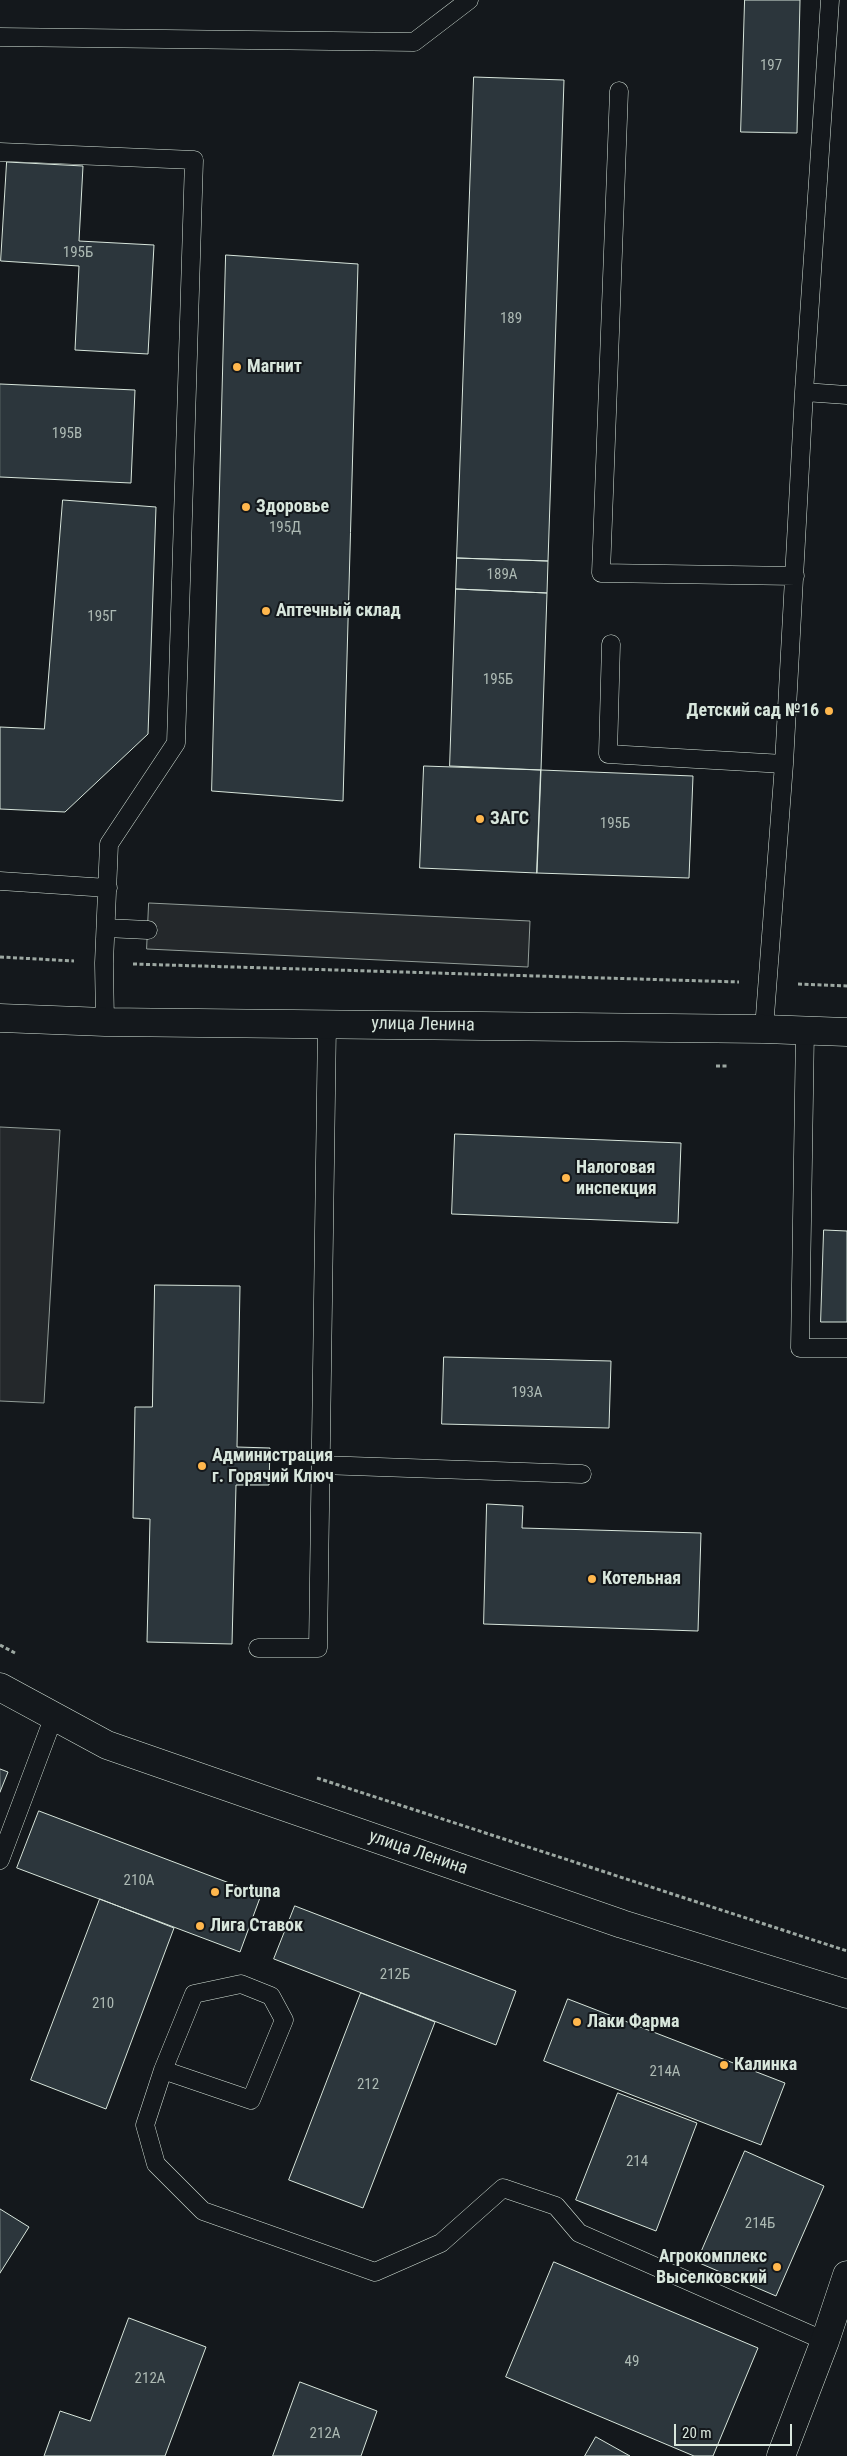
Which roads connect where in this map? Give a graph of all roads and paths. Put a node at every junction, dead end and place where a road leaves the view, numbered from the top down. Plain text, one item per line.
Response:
1 (469, 0) edge
2 (830, 0) edge
3 (0, 37) edge
4 (619, 91) dead end
5 (0, 152) edge
6 (804, 392) junction
7 (847, 395) edge
8 (795, 576) junction
9 (611, 644) dead end
10 (784, 764) junction
11 (0, 882) edge
12 (108, 888) junction
13 (106, 928) junction
14 (148, 930) dead end
15 (0, 957) edge
16 (104, 963) junction
17 (766, 982) junction
18 (847, 986) edge
19 (0, 1018) edge
20 (105, 1022) junction
21 (327, 1024) junction
22 (764, 1029) junction
23 (805, 1030) junction
24 (847, 1032) edge
25 (847, 1348) edge
26 (320, 1465) junction
27 (582, 1474) dead end
28 (0, 1645) edge
29 (258, 1648) dead end
30 (17, 1655) dead end
31 (0, 1687) edge
32 (54, 1716) junction
33 (315, 1778) dead end
34 (0, 1860) edge
35 (847, 1951) edge
36 (847, 1994) edge
37 (163, 2070) junction
38 (847, 2275) edge
39 (842, 2303) edge
40 (825, 2341) junction
41 (781, 2456) edge

1 - 3 lane
2 - 6 lane
4 - 8 lane
5 - 12 lane
6 - 7 lane
6 - 8 lane
8 - 10 lane
9 - 10 lane
10 - 17 lane
11 - 12 lane
12 - 13 lane
13 - 14 lane
13 - 16 lane
15 - 16 path
16 - 17 path
16 - 20 lane
17 - 18 path
17 - 22 lane
19 - 20 street, улица Ленина
20 - 21 street, улица Ленина
21 - 22 street, улица Ленина
21 - 26 lane
22 - 23 street, улица Ленина
23 - 24 street, улица Ленина
23 - 25 lane
26 - 27 lane
26 - 29 lane
28 - 30 path
31 - 32 street, улица Ленина
32 - 34 lane
32 - 36 street, улица Ленина
33 - 35 path
37 - 37 lane
37 - 40 lane
38 - 39 street
39 - 40 street
40 - 41 street

